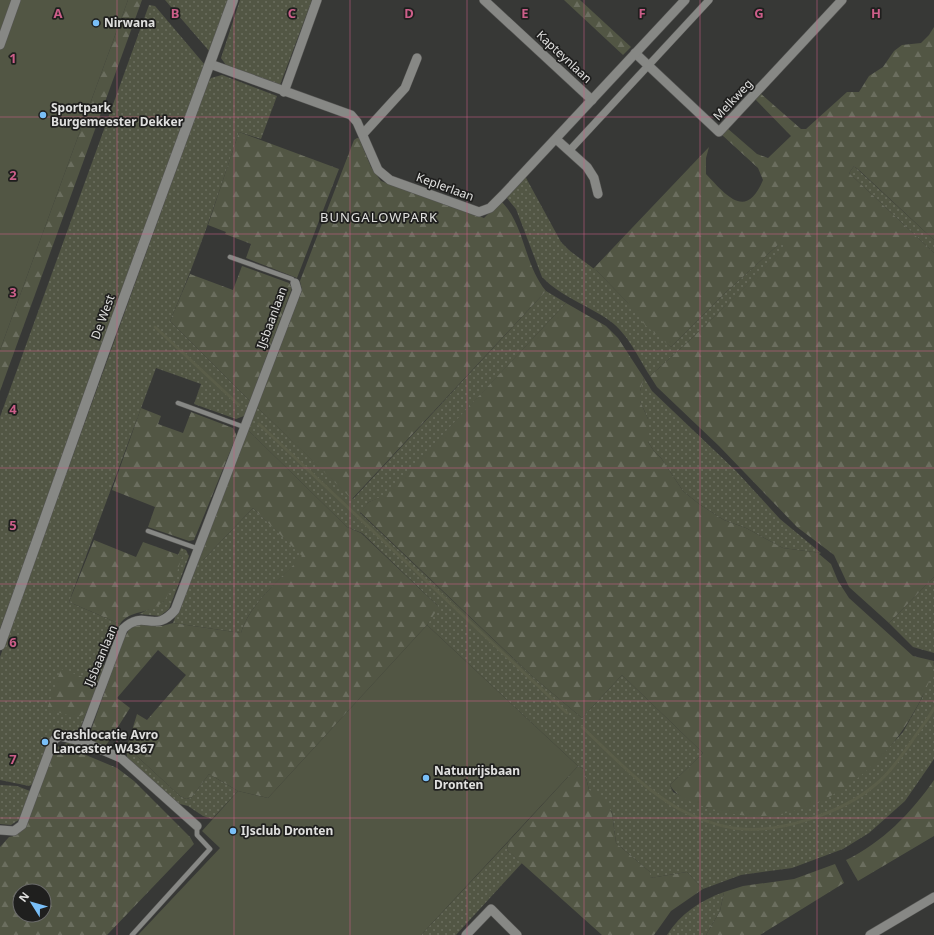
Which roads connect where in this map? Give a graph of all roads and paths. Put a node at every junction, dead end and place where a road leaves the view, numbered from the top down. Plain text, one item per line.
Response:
1 (16, 0) edge
2 (233, 0) edge
3 (317, 0) edge
4 (484, 0) edge
5 (684, 0) edge
6 (709, 0) edge
7 (842, 0) edge
8 (0, 44) edge
9 (635, 53) junction
10 (417, 58) dead end
11 (210, 64) junction
12 (649, 66) junction
13 (284, 92) junction
14 (592, 100) junction
15 (363, 134) junction
16 (556, 139) junction
17 (569, 150) junction
18 (598, 194) dead end
19 (230, 257) dead end
20 (296, 283) joint
21 (178, 403) dead end
22 (244, 428) junction
23 (148, 531) dead end
24 (199, 549) junction
25 (0, 645) edge
26 (81, 741) junction
27 (196, 826) joint
28 (0, 830) edge
29 (934, 897) edge
30 (132, 935) edge
31 (466, 935) edge
32 (517, 935) edge
33 (870, 935) edge

1 - 8 street
2 - 11 main road, De West
3 - 13 street
4 - 14 street, Kapteynlaan
5 - 9 street, Keplerlaan
6 - 12 street
7 - 12 street, Melkweg
9 - 12 street, Melkweg
9 - 14 street, Keplerlaan
10 - 15 street
11 - 13 street, Keplerlaan
11 - 25 main road, De West
12 - 17 street
13 - 15 street, Keplerlaan
14 - 16 street, Keplerlaan
15 - 16 street, Keplerlaan
16 - 17 street
17 - 18 street
19 - 20 lane, IJsbaanlaan
20 - 22 street, IJsbaanlaan
21 - 22 lane
22 - 24 street, IJsbaanlaan
23 - 24 lane
24 - 26 street, IJsbaanlaan
26 - 27 street
26 - 28 street
27 - 30 lane
29 - 33 street
31 - 32 street

